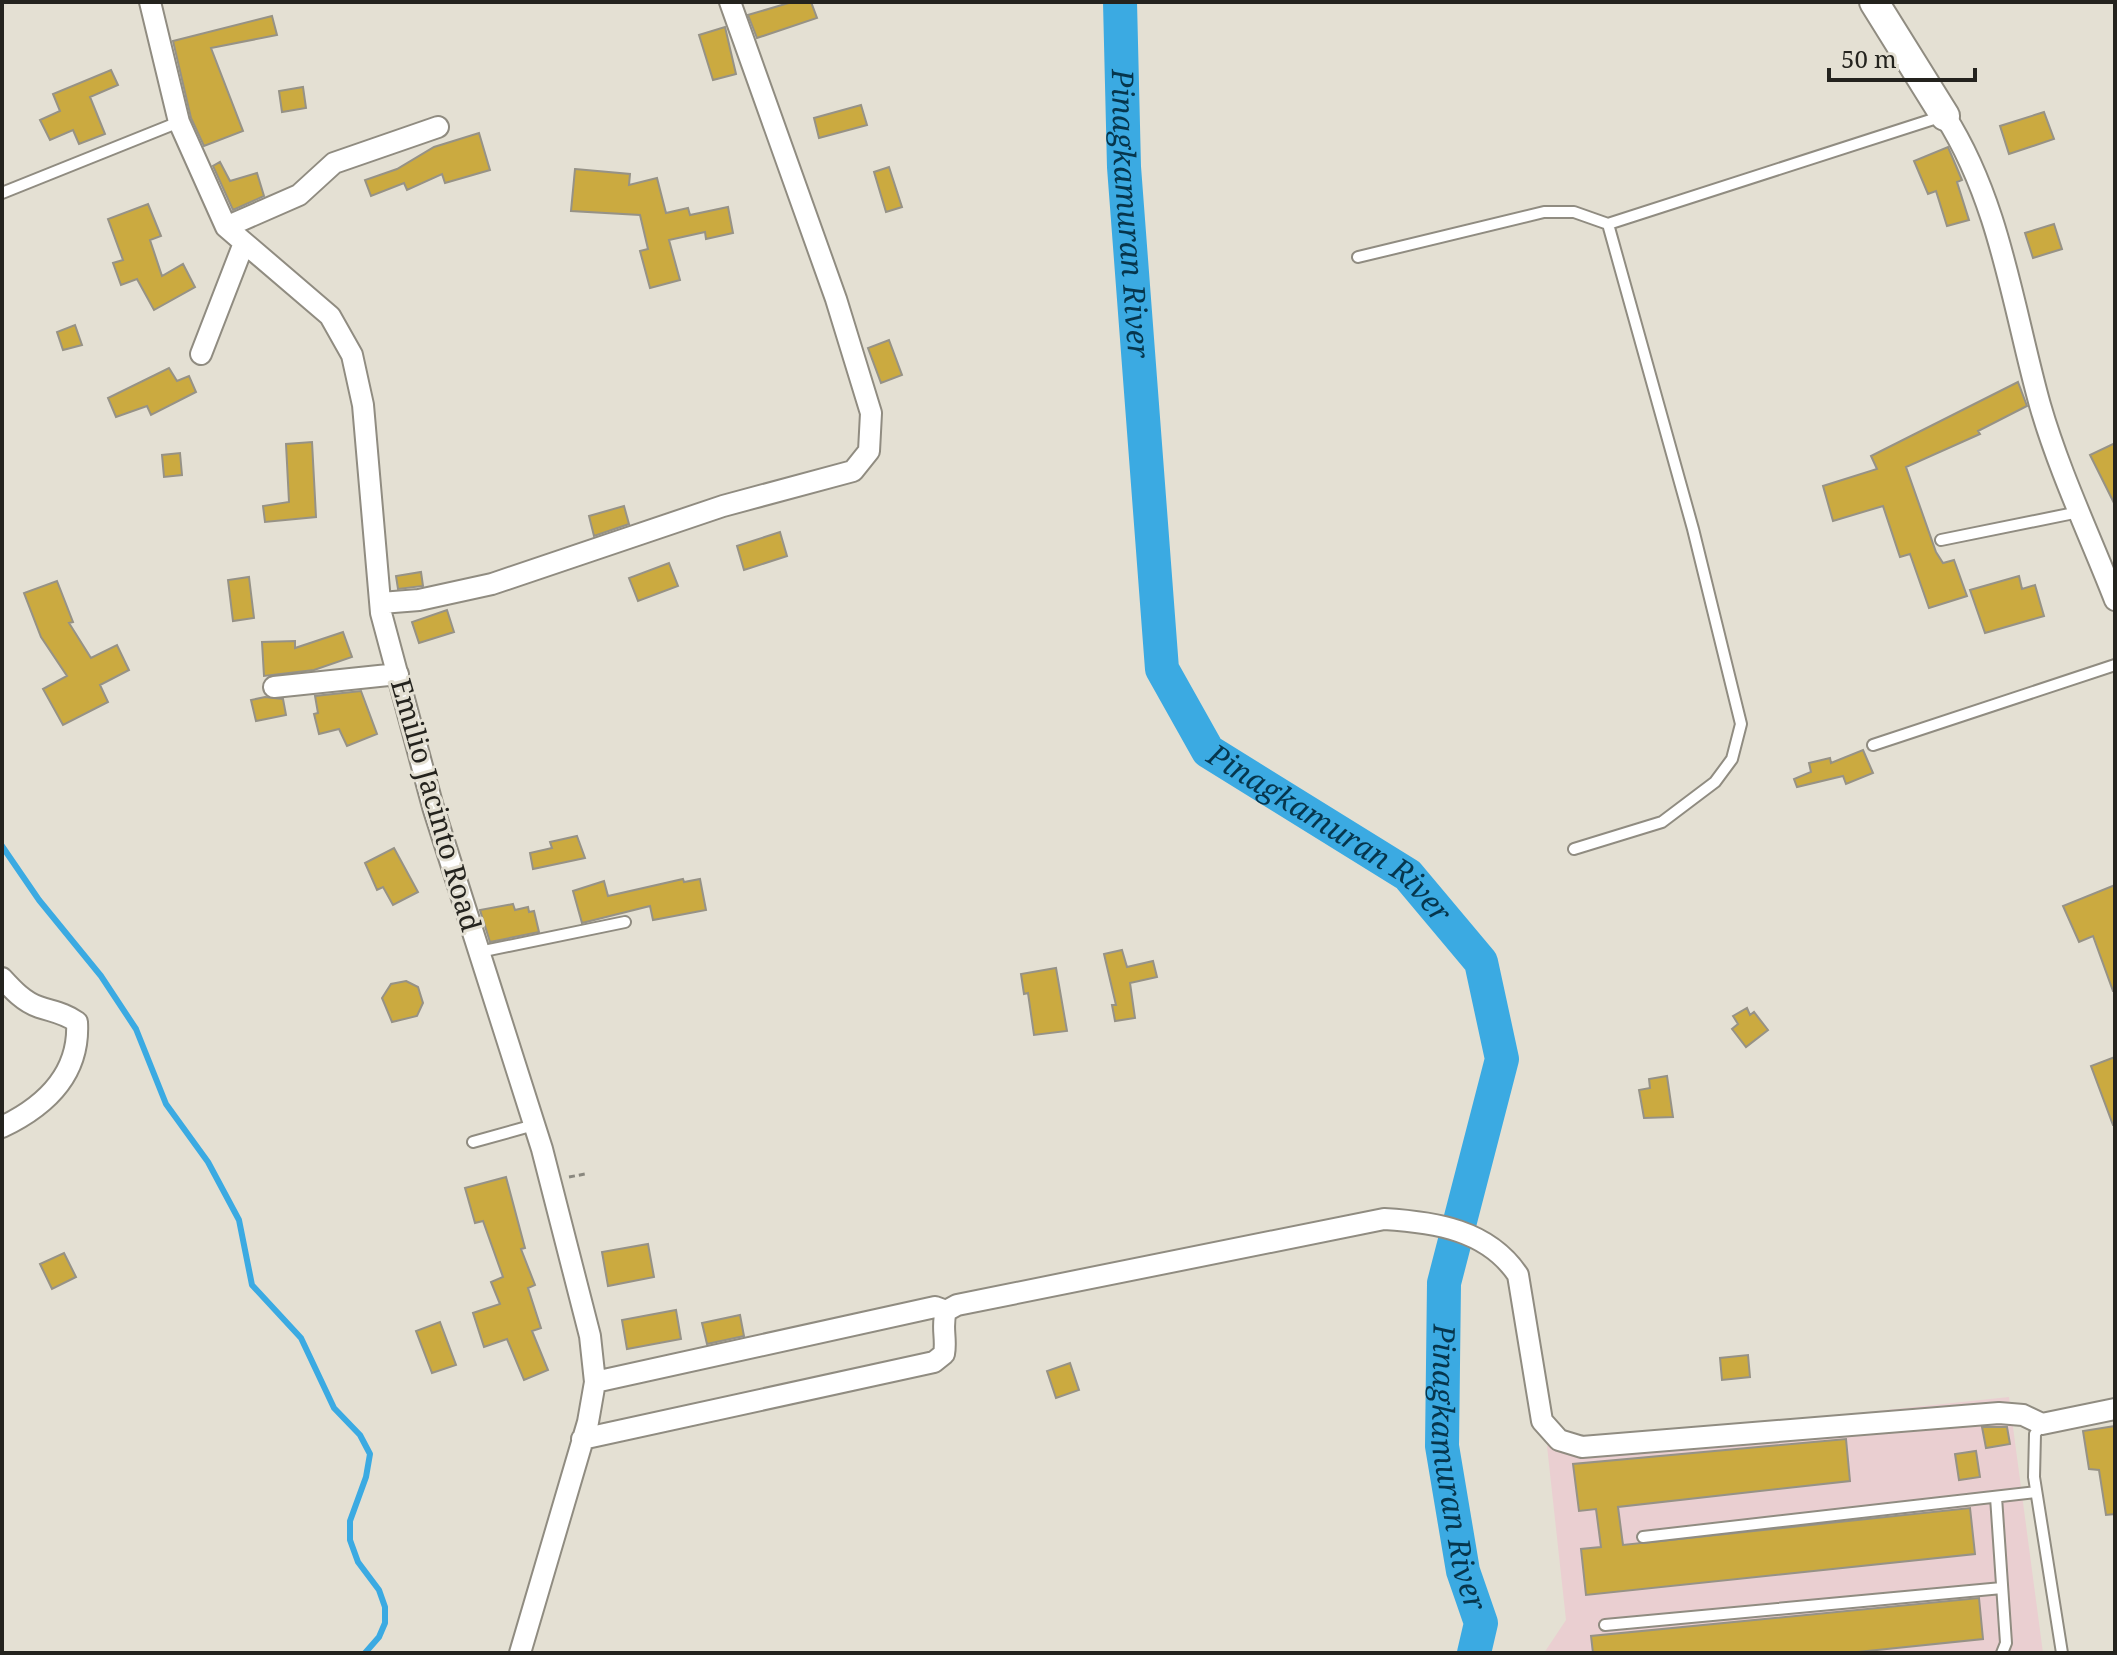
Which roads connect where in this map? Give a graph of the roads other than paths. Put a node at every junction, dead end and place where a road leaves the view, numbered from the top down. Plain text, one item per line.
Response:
1 (150, 2) edge
2 (730, 2) edge
3 (1874, 2) edge
4 (1945, 116) junction
5 (179, 122) junction
6 (438, 127) dead end
7 (2, 193) edge
8 (1608, 224) junction
9 (226, 227) junction
10 (244, 243) junction
11 (1358, 257) dead end
12 (201, 354) dead end
13 (2081, 511) junction
14 (1941, 540) dead end
15 (2115, 600) edge
16 (381, 603) junction
17 (2115, 665) edge
18 (398, 674) junction
19 (274, 687) dead end
20 (1873, 745) dead end
21 (1574, 849) dead end
22 (625, 922) dead end
23 (479, 952) junction
24 (2, 978) edge
25 (534, 1125) junction
26 (2, 1127) edge
27 (473, 1142) dead end
28 (946, 1311) junction
29 (595, 1382) junction
30 (2115, 1409) edge
31 (2042, 1424) junction
32 (582, 1439) junction
33 (2036, 1492) junction
34 (1996, 1497) junction
35 (1643, 1537) dead end
36 (2002, 1588) junction
37 (1605, 1625) dead end
38 (520, 1653) edge
39 (2002, 1653) edge
40 (2062, 1653) edge

1 - 5 street, Emilio Jacinto Road
2 - 16 street
3 - 4 street
4 - 8 lane
4 - 13 street
5 - 7 lane
5 - 9 street, Emilio Jacinto Road
6 - 9 street
8 - 11 lane
8 - 21 lane
9 - 10 street, Emilio Jacinto Road
10 - 12 street
10 - 16 street, Emilio Jacinto Road
13 - 14 lane
13 - 15 street
16 - 18 street, Emilio Jacinto Road
17 - 20 lane
18 - 19 street
18 - 23 street, Emilio Jacinto Road
22 - 23 lane
23 - 25 street, Emilio Jacinto Road
24 - 26 street
25 - 27 lane
25 - 29 street, Emilio Jacinto Road
28 - 29 street
28 - 31 street
28 - 32 street
29 - 32 street, Emilio Jacinto Road
30 - 31 street
31 - 33 lane
32 - 38 street, Emilio Jacinto Road
33 - 34 lane
33 - 40 lane
34 - 35 lane
34 - 36 lane
36 - 37 lane
36 - 39 lane

